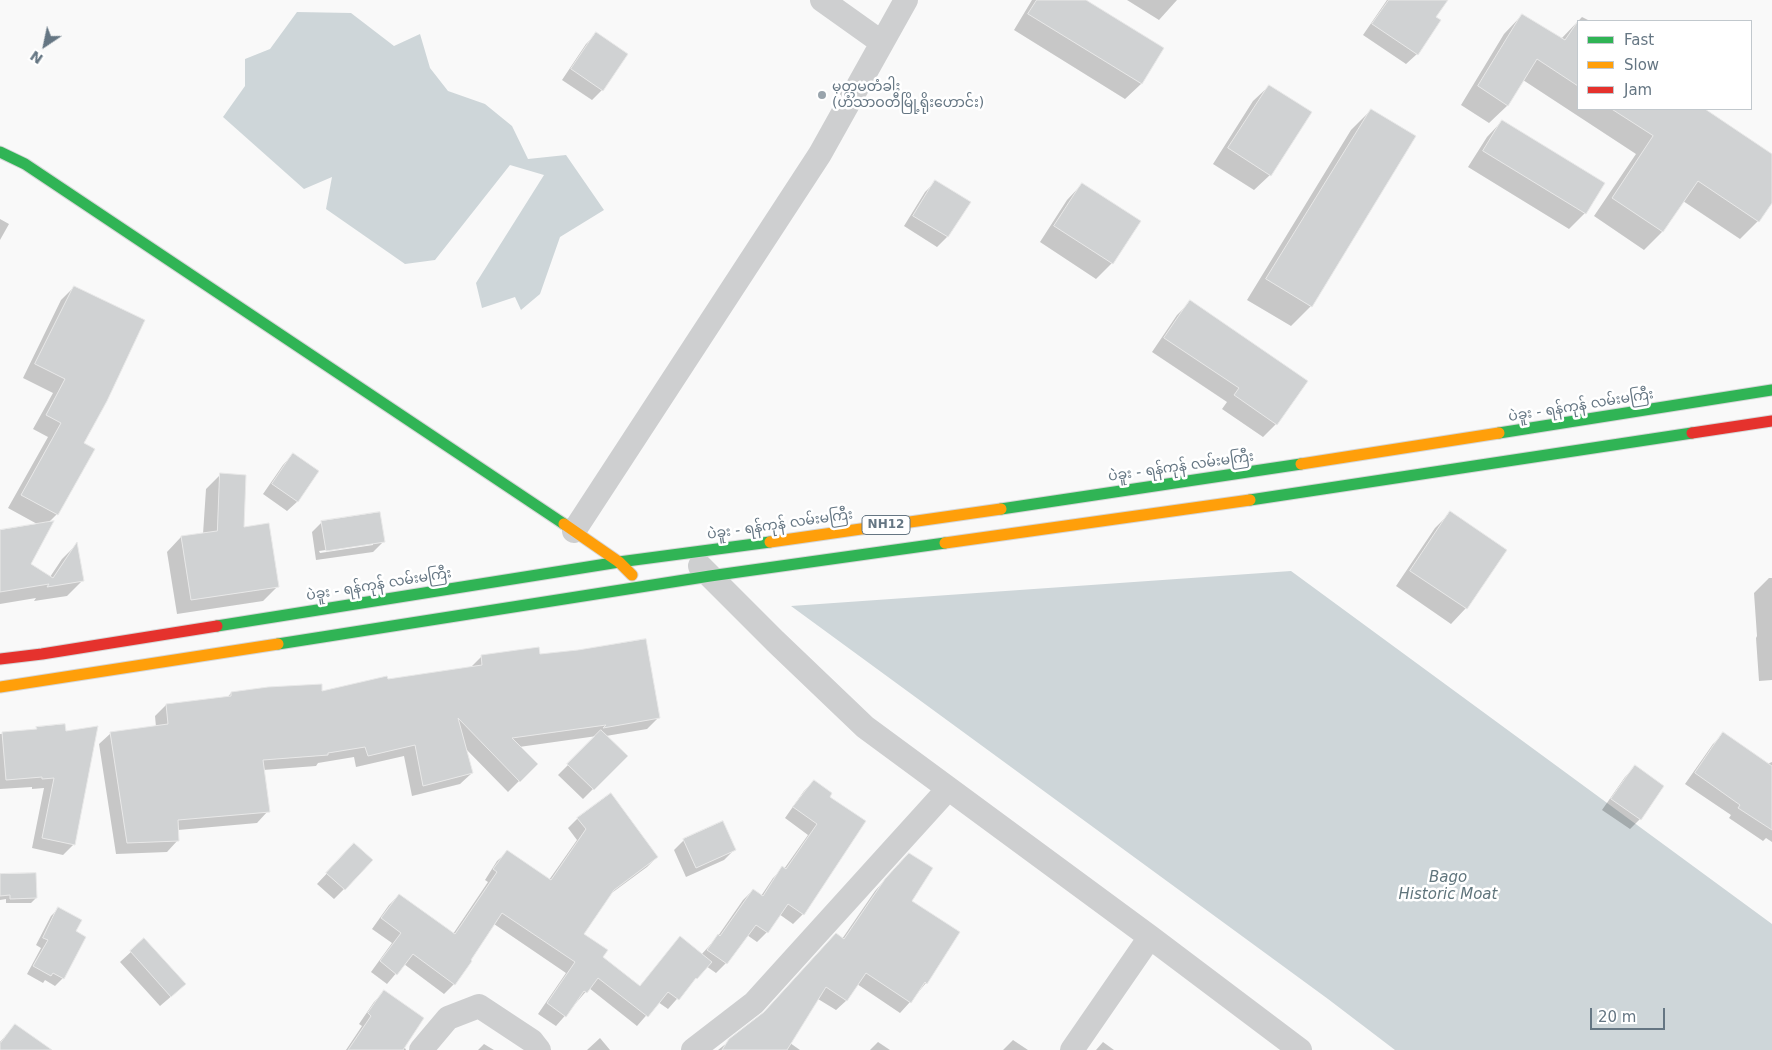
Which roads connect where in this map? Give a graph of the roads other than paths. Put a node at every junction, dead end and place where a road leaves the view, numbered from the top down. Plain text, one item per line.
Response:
1 (822, 0) edge
2 (906, 0) edge
3 (881, 42) junction
4 (0, 152) edge
5 (1772, 390) edge
6 (1769, 416) edge
7 (574, 531) junction
8 (688, 554) junction
9 (619, 562) junction
10 (710, 576) junction
11 (642, 586) junction
12 (0, 659) edge
13 (0, 687) edge
14 (948, 789) junction
15 (1150, 936) junction
16 (421, 1050) edge
17 (538, 1050) edge
18 (693, 1050) edge
19 (1072, 1050) edge
20 (1300, 1050) edge

1 - 3 street
2 - 3 street
3 - 7 street
4 - 7 main road
5 - 8 main road, ပဲခူး - ရန်ကုန် လမ်းမကြီး / NH12
6 - 10 main road, NH12
7 - 9 main road
8 - 9 main road, ပဲခူး - ရန်ကုန် လမ်းမကြီး / NH12
8 - 10 street
9 - 11 main road
9 - 12 main road, ပဲခူး - ရန်ကုန် လမ်းမကြီး / NH12
10 - 11 main road, NH12
10 - 14 street
11 - 13 main road, NH12
14 - 15 street
14 - 18 street
15 - 19 street
15 - 20 street
16 - 17 street

